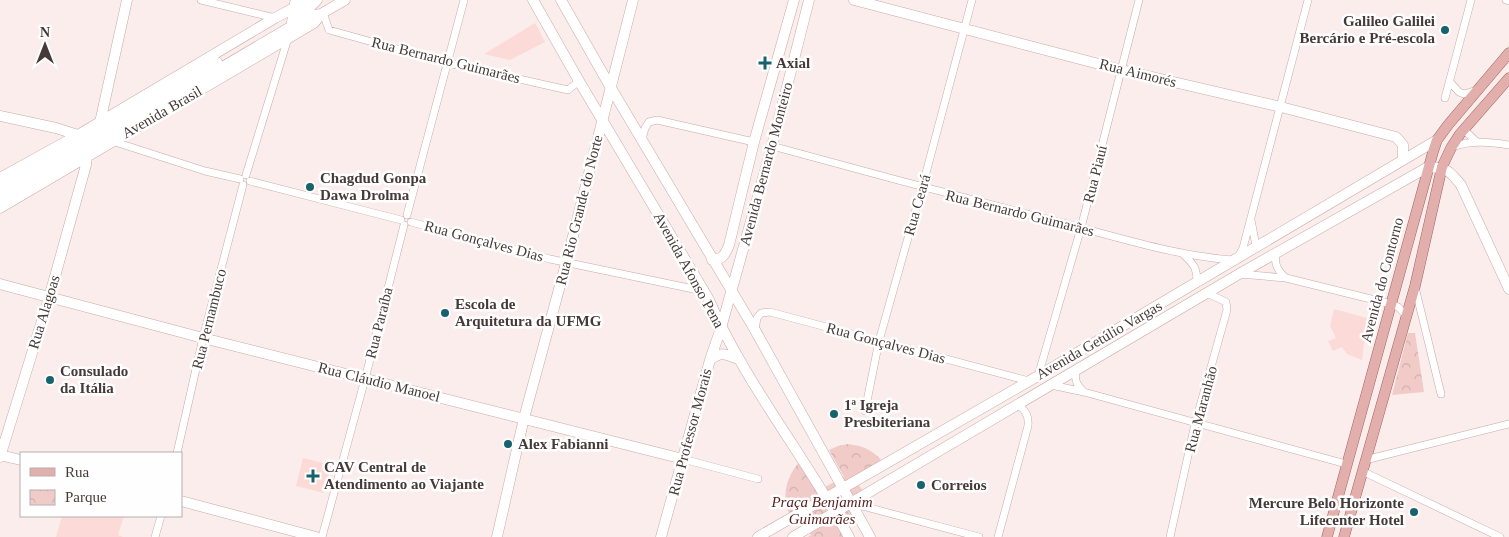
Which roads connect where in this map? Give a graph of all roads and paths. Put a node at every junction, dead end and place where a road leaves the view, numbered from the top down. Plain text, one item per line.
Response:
1 (127, 0) edge
2 (201, 0) edge
3 (345, 0) edge
4 (464, 0) edge
5 (533, 0) edge
6 (561, 0) edge
7 (633, 0) edge
8 (794, 0) edge
9 (809, 0) edge
10 (854, 0) edge
11 (972, 0) edge
12 (1140, 0) edge
13 (1308, 0) edge
14 (1471, 0) edge
15 (316, 1) edge
16 (300, 7) edge
17 (255, 14) junction
18 (322, 14) junction
19 (275, 18) junction
20 (258, 28) junction
21 (289, 29) junction
22 (964, 29) junction
23 (1509, 52) edge
24 (448, 62) junction
25 (616, 66) junction
26 (600, 70) junction
27 (1122, 70) junction
28 (1509, 78) edge
29 (579, 81) junction
30 (1450, 82) junction
31 (611, 88) junction
32 (1478, 90) junction
33 (104, 97) junction
34 (1445, 98) dead end
35 (1281, 107) junction
36 (118, 111) junction
37 (0, 116) edge
38 (602, 120) junction
39 (100, 122) junction
40 (1464, 130) junction
41 (642, 140) junction
42 (1437, 140) junction
43 (112, 142) junction
44 (754, 142) junction
45 (1478, 142) junction
46 (1509, 145) edge
47 (88, 146) junction
48 (772, 146) junction
49 (1451, 148) junction
50 (1403, 160) junction
51 (1428, 167) junction
52 (1442, 168) junction
53 (0, 178) edge
54 (245, 180) junction
55 (922, 188) junction
56 (0, 189) edge
57 (0, 198) edge
58 (0, 208) edge
59 (1250, 215) junction
60 (406, 220) junction
61 (1081, 228) junction
62 (729, 245) junction
63 (1256, 246) junction
64 (744, 249) junction
65 (1182, 252) junction
66 (1276, 252) junction
67 (1236, 258) junction
68 (567, 259) junction
69 (712, 260) junction
70 (1216, 271) junction
71 (1239, 274) junction
72 (1286, 278) junction
73 (1197, 283) junction
74 (0, 284) edge
75 (1415, 286) junction
76 (731, 289) junction
77 (1509, 289) edge
78 (703, 291) junction
79 (1207, 293) junction
80 (49, 298) junction
81 (1391, 304) junction
82 (1407, 316) junction
83 (721, 328) junction
84 (755, 330) junction
85 (203, 338) junction
86 (879, 341) junction
87 (738, 359) junction
88 (710, 360) junction
89 (1076, 371) junction
90 (365, 379) junction
91 (1033, 379) junction
92 (1051, 386) junction
93 (1084, 392) junction
94 (1441, 394) dead end
95 (1019, 405) junction
96 (865, 410) dead end
97 (524, 418) junction
98 (1195, 424) junction
99 (1509, 424) edge
100 (177, 452) edge
101 (0, 456) edge
102 (683, 459) junction
103 (20, 460) edge
104 (1346, 464) junction
105 (1364, 465) junction
106 (758, 479) dead end
107 (844, 489) junction
108 (826, 499) junction
109 (182, 500) edge
110 (851, 503) junction
111 (834, 513) junction
112 (161, 517) edge
113 (155, 537) edge
114 (316, 537) edge
115 (322, 537) edge
116 (497, 537) edge
117 (661, 537) edge
118 (758, 537) edge
119 (793, 537) edge
120 (849, 537) edge
121 (870, 537) edge
122 (978, 537) edge
123 (998, 537) edge
124 (1170, 537) edge
125 (1327, 537) edge
126 (1344, 537) edge
127 (1500, 537) edge

1 - 33 main road, Rua Alagoas
2 - 17 street
3 - 18 main road, Avenida Brasil
4 - 24 street, Rua Paraíba
5 - 29 main road, Avenida Afonso Pena
6 - 26 main road, Avenida Afonso Pena
7 - 25 main road, Rua Rio Grande do Norte
8 - 44 main road, Avenida Bernardo Monteiro
9 - 48 main road, Avenida Bernardo Monteiro
10 - 22 main road, Rua Aimorés
11 - 22 street, Rua Ceará
12 - 27 street, Rua Piauí
13 - 35 street
14 - 30 street
15 - 16 main road, Avenida Brasil
16 - 18 main road, Avenida Brasil
16 - 19 main road, Avenida Brasil
16 - 21 main road, Avenida Brasil
16 - 21 street, Rua Pernambuco
17 - 19 street
17 - 20 street
18 - 21 main road, Avenida Brasil
18 - 24 street, Rua Bernardo Guimarães
19 - 20 main road, Avenida Brasil
20 - 36 main road, Avenida Brasil
21 - 43 main road, Avenida Brasil
21 - 47 main road, Avenida Brasil
21 - 54 street, Rua Pernambuco
22 - 27 main road, Rua Aimorés
22 - 55 street, Rua Ceará
23 - 32 main road, Avenida do Contorno
24 - 29 street, Rua Bernardo Guimarães
24 - 60 street, Rua Paraíba
25 - 26 main road
25 - 31 main road, Rua Rio Grande do Norte
26 - 31 main road, Avenida Afonso Pena
27 - 35 main road, Rua Aimorés
27 - 61 street, Rua Piauí
28 - 40 main road, Avenida do Contorno
29 - 38 main road, Avenida Afonso Pena
30 - 32 street
30 - 34 street
31 - 38 main road, Rua Rio Grande do Norte
31 - 41 main road, Avenida Afonso Pena
32 - 42 main road, Avenida do Contorno
33 - 36 main road
33 - 39 main road, Rua Alagoas
35 - 50 main road, Rua Aimorés
35 - 59 street
36 - 39 main road, Avenida Brasil
37 - 47 main road
38 - 68 main road, Rua Rio Grande do Norte
38 - 78 main road, Avenida Afonso Pena
39 - 47 main road, Avenida Brasil
39 - 47 main road, Rua Alagoas
40 - 45 street
40 - 49 main road, Avenida do Contorno
41 - 44 street
41 - 69 main road, Avenida Afonso Pena
42 - 50 main road, Avenida Getúlio Vargas
42 - 51 main road, Avenida do Contorno
43 - 47 main road, Avenida Brasil
43 - 54 street, Rua Gonçalves Dias
44 - 62 main road, Avenida Bernardo Monteiro
45 - 46 street
45 - 49 street
47 - 53 main road, Avenida Brasil
47 - 56 main road, Avenida Brasil
47 - 57 main road, Avenida Brasil
47 - 58 main road, Avenida Brasil
47 - 80 main road, Rua Alagoas
48 - 55 street, Rua Bernardo Guimarães
48 - 64 main road, Avenida Bernardo Monteiro
49 - 52 main road, Avenida do Contorno
50 - 63 main road, Avenida Getúlio Vargas
51 - 52 main road
51 - 66 main road, Avenida Getúlio Vargas
51 - 81 main road, Avenida do Contorno
52 - 75 main road, Avenida do Contorno
52 - 77 main road
54 - 60 street, Rua Gonçalves Dias
54 - 85 street, Rua Pernambuco
55 - 61 street, Rua Bernardo Guimarães
55 - 86 street, Rua Ceará
59 - 63 street
59 - 67 street
60 - 68 street, Rua Gonçalves Dias
60 - 90 street, Rua Paraíba
61 - 65 street, Rua Bernardo Guimarães
61 - 91 street, Rua Piauí
62 - 64 main road
62 - 69 main road, Avenida Bernardo Monteiro
63 - 66 main road
63 - 67 main road, Avenida Getúlio Vargas
64 - 76 main road, Avenida Bernardo Monteiro
65 - 67 street, Rua Bernardo Guimarães
65 - 73 street
66 - 71 main road, Avenida Getúlio Vargas
66 - 72 street
67 - 70 main road, Avenida Getúlio Vargas
68 - 78 street
68 - 97 main road, Rua Rio Grande do Norte
69 - 76 main road, Avenida Afonso Pena
70 - 71 main road
70 - 73 main road, Avenida Getúlio Vargas
71 - 72 street
71 - 79 main road, Avenida Getúlio Vargas
72 - 81 street
73 - 91 main road, Avenida Getúlio Vargas
74 - 80 main road, Rua Cláudio Manoel
75 - 82 main road, Avenida do Contorno
75 - 94 street
76 - 83 main road, Avenida Bernardo Monteiro
76 - 84 main road, Avenida Afonso Pena
78 - 83 main road, Avenida Afonso Pena
79 - 89 main road, Avenida Getúlio Vargas
79 - 98 street, Rua Maranhão
80 - 85 main road, Rua Cláudio Manoel
80 - 101 main road, Rua Alagoas
81 - 82 street
81 - 104 main road, Avenida do Contorno
82 - 105 main road, Avenida do Contorno
83 - 87 main road, Avenida Afonso Pena
83 - 88 main road, Rua Professor Morais
84 - 86 street, Rua Gonçalves Dias
84 - 107 main road, Avenida Afonso Pena
85 - 90 main road, Rua Cláudio Manoel
85 - 100 street, Rua Pernambuco
86 - 91 street, Rua Gonçalves Dias
86 - 96 street, Rua Ceará
87 - 88 main road
87 - 108 main road, Avenida Afonso Pena
88 - 102 main road, Rua Professor Morais
89 - 92 main road, Avenida Getúlio Vargas
89 - 93 street
90 - 97 main road, Rua Cláudio Manoel
90 - 115 street, Rua Paraíba
91 - 107 main road, Avenida Getúlio Vargas
92 - 93 street
92 - 95 main road, Avenida Getúlio Vargas
93 - 98 street
95 - 110 main road, Avenida Getúlio Vargas
95 - 123 street
97 - 102 main road, Rua Cláudio Manoel
97 - 116 main road, Rua Rio Grande do Norte
98 - 104 street
98 - 124 street, Rua Maranhão
99 - 105 street
101 - 103 main road
102 - 106 street, Rua Cláudio Manoel
102 - 117 main road, Rua Professor Morais
104 - 125 main road, Avenida do Contorno
105 - 126 main road, Avenida do Contorno
105 - 127 street
107 - 108 main road, Avenida Getúlio Vargas
107 - 110 main road, Avenida Afonso Pena
108 - 110 street
108 - 111 main road, Avenida Afonso Pena
108 - 118 main road, Avenida Getúlio Vargas
109 - 114 main road
110 - 111 main road, Avenida Getúlio Vargas
110 - 121 main road, Avenida Afonso Pena
110 - 122 street
111 - 119 main road, Avenida Getúlio Vargas
111 - 120 main road, Avenida Afonso Pena
112 - 113 street

